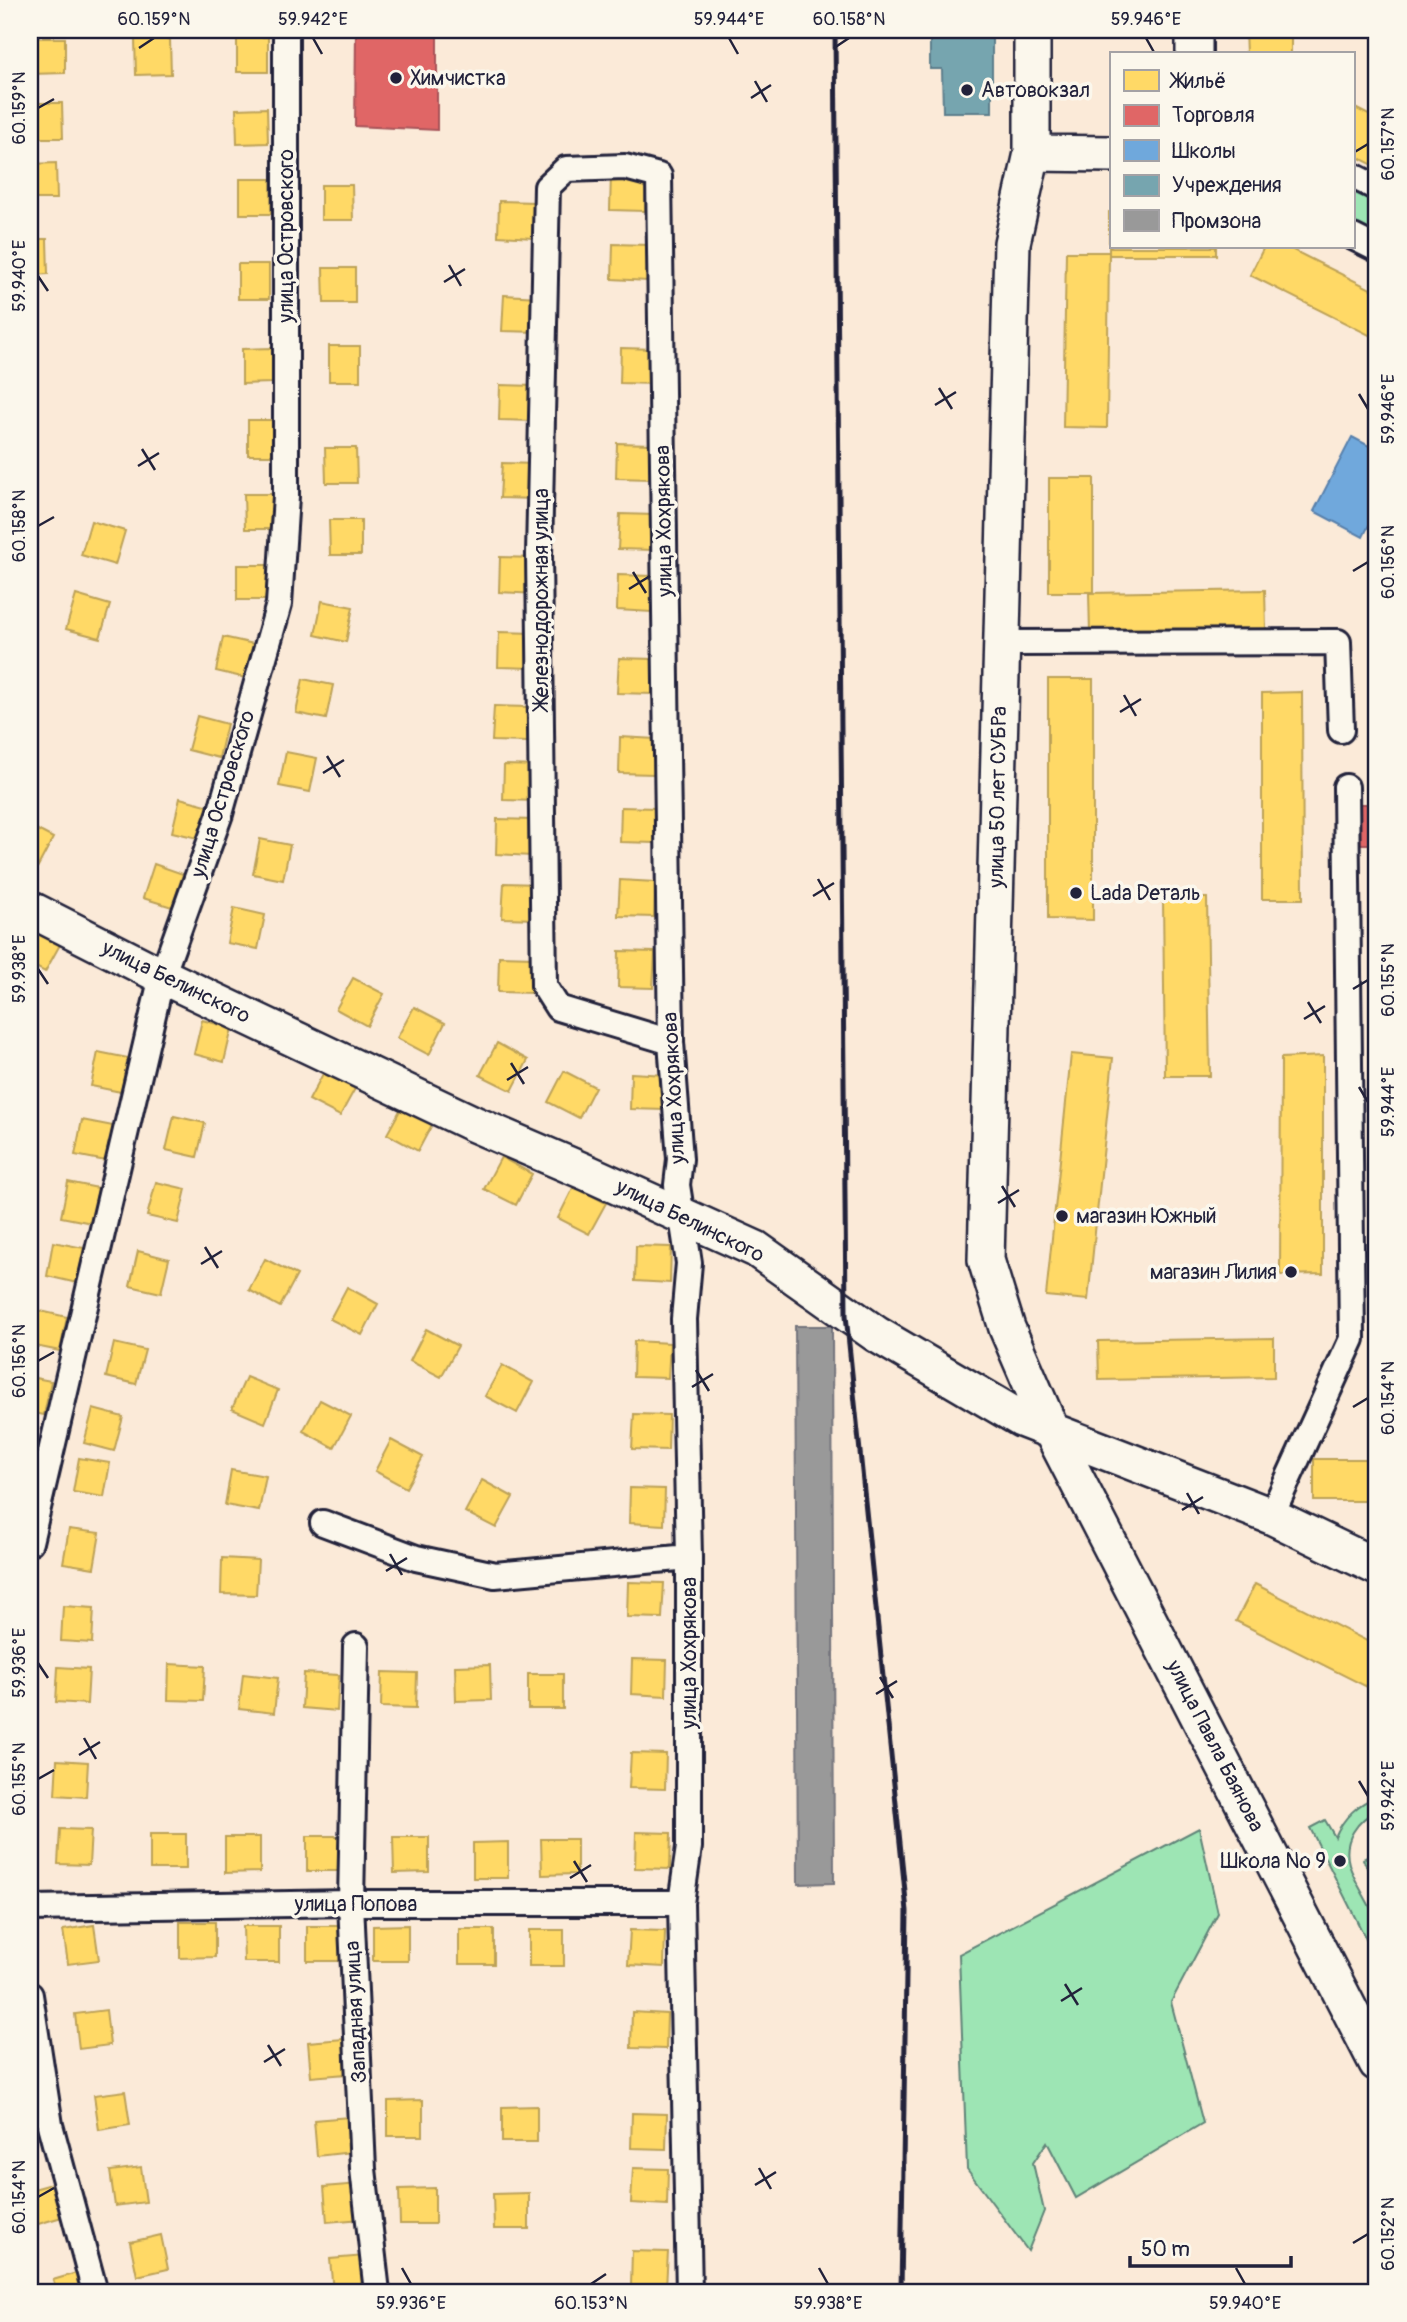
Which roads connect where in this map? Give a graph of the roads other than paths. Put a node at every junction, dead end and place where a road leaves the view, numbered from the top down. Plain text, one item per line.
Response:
1 (286, 30) edge
2 (1032, 30) edge
3 (1194, 30) edge
4 (1194, 52) edge
5 (1031, 153) junction
6 (1110, 154) edge
7 (659, 176) joint
8 (1354, 176) edge
9 (1377, 188) edge
10 (1354, 237) edge
11 (1377, 249) edge
12 (1002, 643) junction
13 (1341, 730) dead end
14 (1346, 788) dead end
15 (30, 909) edge
16 (162, 976) junction
17 (671, 1042) junction
18 (682, 1214) junction
19 (1051, 1430) junction
20 (1271, 1516) junction
21 (323, 1523) dead end
22 (30, 1542) edge
23 (689, 1557) junction
24 (1377, 1567) edge
25 (356, 1646) dead end
26 (351, 1903) junction
27 (681, 1903) junction
28 (30, 1909) edge
29 (30, 1995) edge
30 (1377, 2063) edge
31 (95, 2292) edge
32 (377, 2292) edge
33 (689, 2292) edge

1 - 16 street, улица Островского
2 - 5 street, улица 50 лет СУБРа
3 - 4 street
5 - 6 street
5 - 12 street, улица 50 лет СУБРа
7 - 17 street, улица Хохрякова
7 - 17 street, Железнодорожная улица
8 - 9 street
10 - 11 street
12 - 13 street
12 - 19 street, улица 50 лет СУБРа
14 - 20 street
15 - 16 street, улица Белинского
16 - 18 street, улица Белинского
16 - 22 street, улица Островского
17 - 18 street, улица Хохрякова
18 - 19 street, улица Белинского
18 - 23 street, улица Хохрякова
19 - 20 street, улица Белинского
19 - 30 street, улица Павла Баянова
20 - 24 street, улица Белинского
21 - 23 street
23 - 27 street, улица Хохрякова
25 - 26 street, Западная улица
26 - 27 street, улица Попова
26 - 28 street, улица Попова
26 - 32 street, Западная улица
27 - 33 street, улица Хохрякова
29 - 31 street

